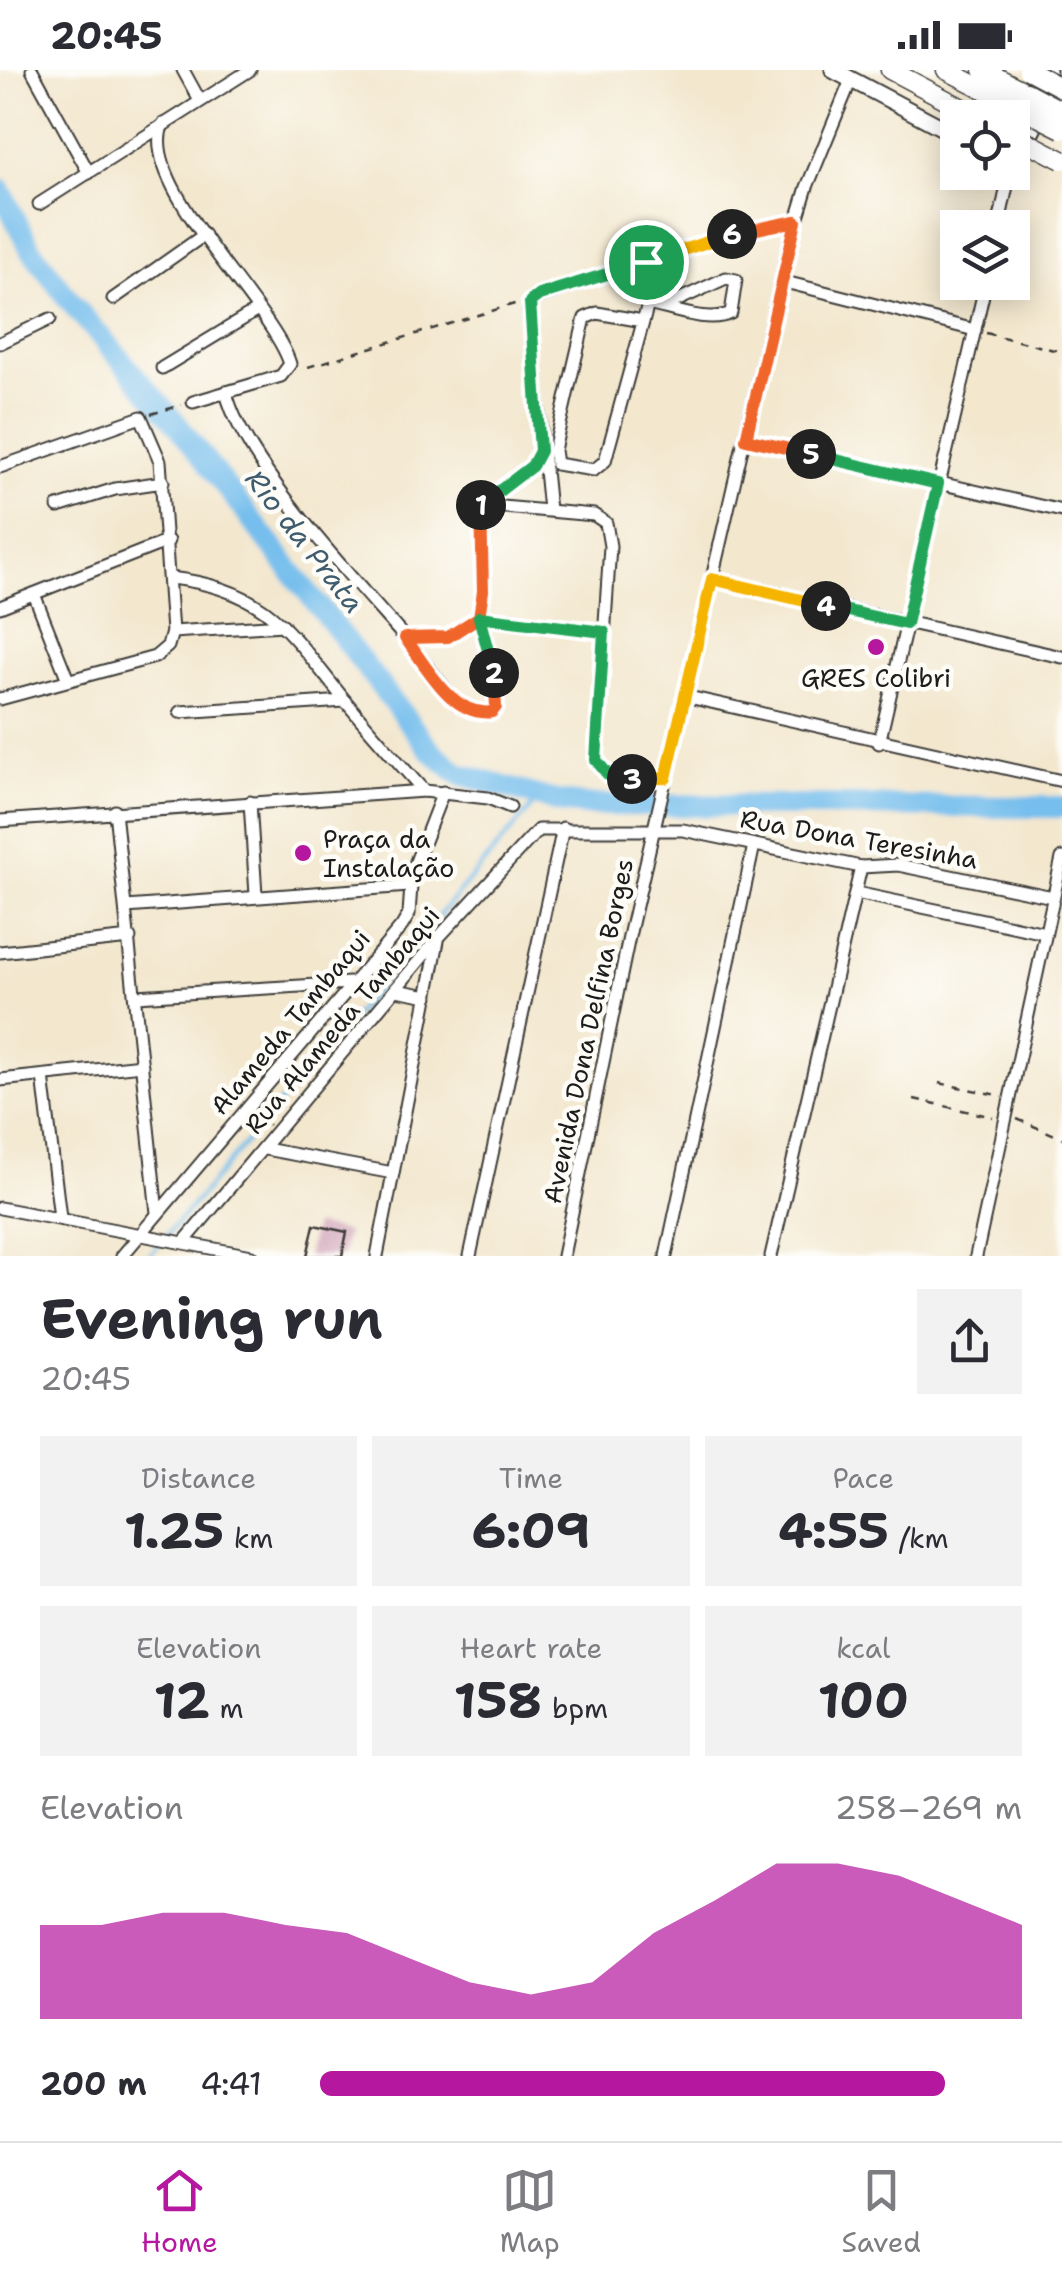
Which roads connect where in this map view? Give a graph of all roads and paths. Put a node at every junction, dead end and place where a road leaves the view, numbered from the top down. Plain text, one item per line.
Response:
1 (32, 70) edge
2 (183, 70) edge
3 (250, 70) edge
4 (833, 70) edge
5 (890, 70) edge
6 (946, 70) edge
7 (984, 70) edge
8 (1028, 70) edge
9 (1048, 70) edge
10 (852, 80) junction
11 (1062, 88) edge
12 (947, 100) edge
13 (1023, 100) edge
14 (1025, 100) edge
15 (200, 101) junction
16 (1030, 103) edge
17 (1030, 104) edge
18 (1062, 111) edge
19 (1030, 119) edge
20 (163, 124) junction
21 (940, 126) edge
22 (1062, 129) edge
23 (1030, 151) edge
24 (1030, 155) edge
25 (1062, 160) edge
26 (1062, 172) edge
27 (89, 173) junction
28 (39, 204) dead end
29 (796, 221) junction
30 (204, 235) junction
31 (646, 262) junction
32 (781, 281) junction
33 (113, 299) dead end
34 (532, 299) junction
35 (982, 300) edge
36 (648, 304) junction
37 (663, 307) junction
38 (256, 312) junction
39 (50, 320) dead end
40 (642, 321) junction
41 (975, 330) junction
42 (0, 343) edge
43 (1062, 352) edge
44 (308, 367) dead end
45 (162, 368) dead end
46 (226, 392) junction
47 (187, 404) joint
48 (146, 416) junction
49 (746, 439) junction
50 (540, 451) junction
51 (0, 468) edge
52 (163, 482) junction
53 (938, 484) junction
54 (480, 505) junction
55 (58, 507) dead end
56 (550, 510) junction
57 (1062, 512) edge
58 (168, 541) junction
59 (170, 578) junction
60 (712, 579) junction
61 (34, 594) junction
62 (0, 607) edge
63 (479, 617) junction
64 (906, 624) junction
65 (283, 625) junction
66 (172, 632) junction
67 (604, 632) junction
68 (405, 638) junction
69 (1062, 657) edge
70 (68, 680) junction
71 (684, 696) junction
72 (0, 699) edge
73 (346, 701) junction
74 (180, 712) dead end
75 (879, 743) junction
76 (1062, 781) edge
77 (665, 784) junction
78 (424, 791) junction
79 (444, 792) junction
80 (250, 802) junction
81 (510, 806) dead end
82 (116, 812) junction
83 (0, 821) edge
84 (563, 828) junction
85 (538, 830) joint
86 (655, 830) junction
87 (754, 845) junction
88 (1062, 858) edge
89 (862, 867) junction
90 (410, 886) junction
91 (856, 893) junction
92 (256, 896) junction
93 (1053, 896) junction
94 (126, 907) junction
95 (1056, 913) edge
96 (1045, 932) junction
97 (439, 937) junction
98 (130, 938) junction
99 (0, 952) edge
100 (350, 983) junction
101 (396, 990) junction
102 (136, 996) junction
103 (428, 996) junction
104 (142, 1065) junction
105 (43, 1076) junction
106 (0, 1080) edge
107 (939, 1083) dead end
108 (1009, 1098) junction
109 (914, 1099) dead end
110 (256, 1112) dead end
111 (1005, 1117) junction
112 (274, 1130) dead end
113 (1062, 1138) edge
114 (265, 1149) junction
115 (393, 1173) junction
116 (0, 1208) edge
117 (157, 1213) junction
118 (60, 1218) junction
119 (147, 1233) junction
120 (179, 1240) junction
121 (212, 1252) edge
122 (122, 1256) edge
123 (252, 1256) edge
124 (377, 1256) edge
125 (470, 1256) edge
126 (563, 1256) edge
127 (666, 1256) edge
128 (771, 1256) edge
129 (976, 1256) edge

1 - 27 street
2 - 15 street
3 - 15 street
4 - 10 main road
5 - 12 highway
6 - 13 highway
7 - 14 highway
8 - 11 highway, bridge
9 - 19 main road
10 - 21 main road
10 - 29 street, Avenida Dona Delfina Borges
15 - 20 street
16 - 18 highway, bridge
17 - 22 highway, bridge
20 - 27 street
20 - 30 street
23 - 25 highway, bridge
24 - 26 street
27 - 28 street
29 - 31 street
29 - 32 street, Avenida Dona Delfina Borges
30 - 33 street
30 - 38 street
31 - 34 street
31 - 36 street
32 - 41 street
32 - 49 street, Avenida Dona Delfina Borges
34 - 44 path
34 - 50 street
35 - 41 street
36 - 37 street
36 - 40 street
37 - 37 street
38 - 45 street
38 - 46 street
39 - 42 street
40 - 40 street
41 - 43 path
41 - 53 street
46 - 47 street
46 - 68 street
47 - 48 path
48 - 51 street
48 - 52 street
49 - 53 street
49 - 60 street, Avenida Dona Delfina Borges
50 - 54 street
50 - 56 street
52 - 55 street
52 - 58 street
53 - 57 street
53 - 64 street
54 - 56 street
54 - 63 street
56 - 67 street
58 - 59 street
58 - 61 street
59 - 65 street
59 - 66 street
60 - 64 street
60 - 71 street, Avenida Dona Delfina Borges
61 - 62 street
61 - 70 street
63 - 67 street
63 - 68 street
63 - 68 street
64 - 69 street
64 - 75 street
65 - 66 street
65 - 73 street
66 - 70 street
67 - 77 street
70 - 72 street
71 - 75 street
71 - 77 street, Avenida Dona Delfina Borges
73 - 74 street
73 - 78 street
75 - 76 street
77 - 86 street, Avenida Dona Delfina Borges
78 - 79 street
78 - 80 street
79 - 81 street
79 - 90 street, Alameda Tambaqui
80 - 82 street
80 - 92 street
82 - 83 street
82 - 94 street
84 - 85 street, Rua Dona Teresinha
84 - 86 street, Rua Dona Teresinha
84 - 125 street
85 - 97 street, Rua Alameda Tambaqui
86 - 87 street, Rua Dona Teresinha
86 - 126 street, Avenida Dona Delfina Borges
87 - 89 street, Rua Dona Teresinha
87 - 127 street
88 - 93 street
89 - 91 street
89 - 93 street, Rua Dona Teresinha
90 - 92 street
90 - 100 street, Alameda Tambaqui
91 - 96 street
91 - 128 street
92 - 94 street
93 - 95 street
94 - 98 street
95 - 96 street
96 - 108 street
97 - 101 street, Rua Alameda Tambaqui
97 - 103 street
98 - 99 street
98 - 102 street
100 - 102 street
100 - 117 street, Alameda Tambaqui
101 - 103 street
101 - 114 street, Rua Alameda Tambaqui
102 - 104 street
103 - 115 street
104 - 105 street
104 - 117 street
105 - 106 street
105 - 118 street
107 - 108 path
108 - 111 street
109 - 111 path
110 - 112 path
111 - 113 path
111 - 129 street
114 - 115 street
114 - 120 street, Rua Alameda Tambaqui
115 - 124 street
116 - 118 street
117 - 119 street, Alameda Tambaqui
118 - 119 street
119 - 120 street
119 - 122 street, Alameda Tambaqui
120 - 121 street
121 - 123 street

